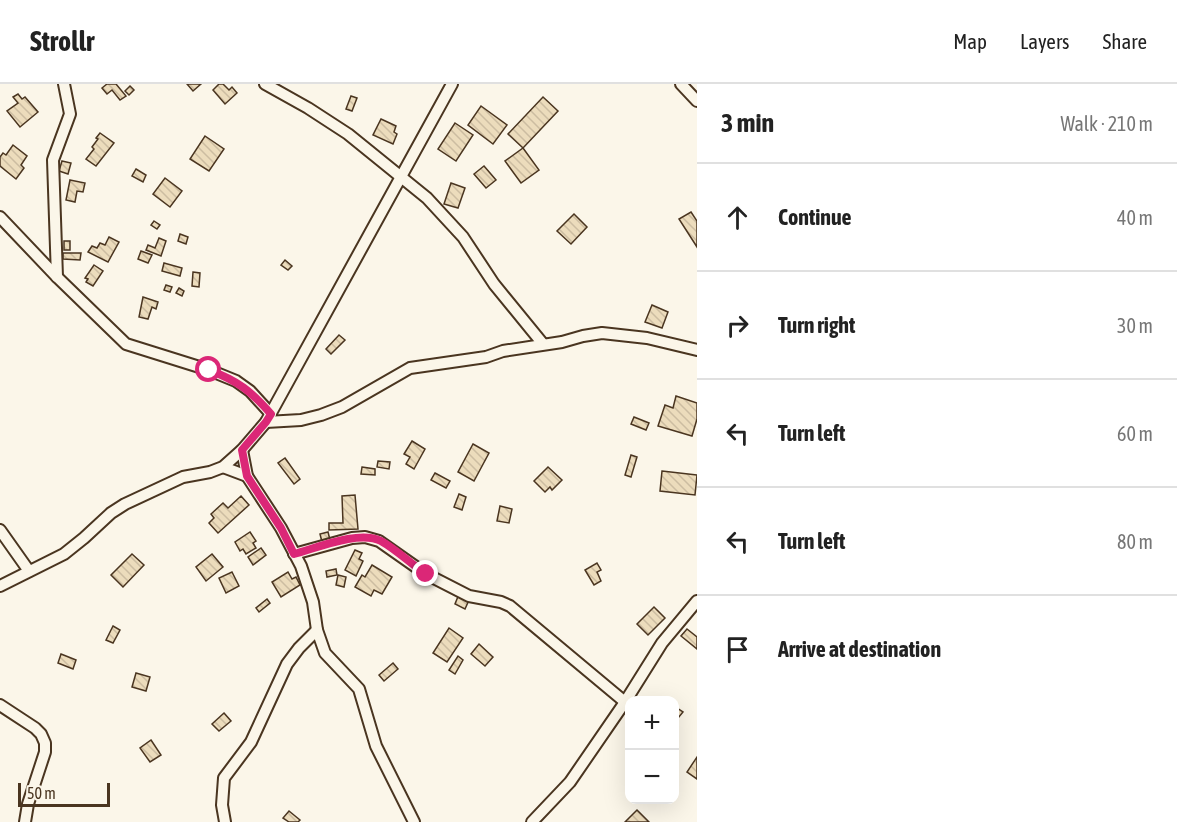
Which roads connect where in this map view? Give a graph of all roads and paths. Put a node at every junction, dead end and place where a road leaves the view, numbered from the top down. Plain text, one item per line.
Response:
1 (64, 84) edge
2 (265, 84) edge
3 (452, 84) edge
4 (681, 84) edge
5 (697, 100) edge
6 (400, 175) junction
7 (0, 217) edge
8 (57, 277) junction
9 (543, 344) junction
10 (697, 350) edge
11 (268, 418) junction
12 (242, 450) junction
13 (222, 467) junction
14 (247, 476) junction
15 (0, 530) edge
16 (294, 554) junction
17 (29, 571) junction
18 (0, 586) edge
19 (697, 601) edge
20 (317, 630) junction
21 (630, 696) edge
22 (625, 701) edge
23 (625, 703) edge
24 (0, 705) edge
25 (25, 822) edge
26 (225, 822) edge
27 (414, 822) edge
28 (532, 822) edge

1 - 8 street
2 - 6 street
3 - 6 street
4 - 5 street
6 - 9 street
6 - 11 street
7 - 8 street
8 - 11 street
9 - 10 street
9 - 11 street
11 - 12 street
12 - 13 street
12 - 14 street
13 - 14 street
13 - 17 street
14 - 16 street
15 - 17 street
16 - 20 street
16 - 22 street
17 - 18 street
19 - 21 street
20 - 26 street
20 - 27 street
23 - 28 street
24 - 25 street

